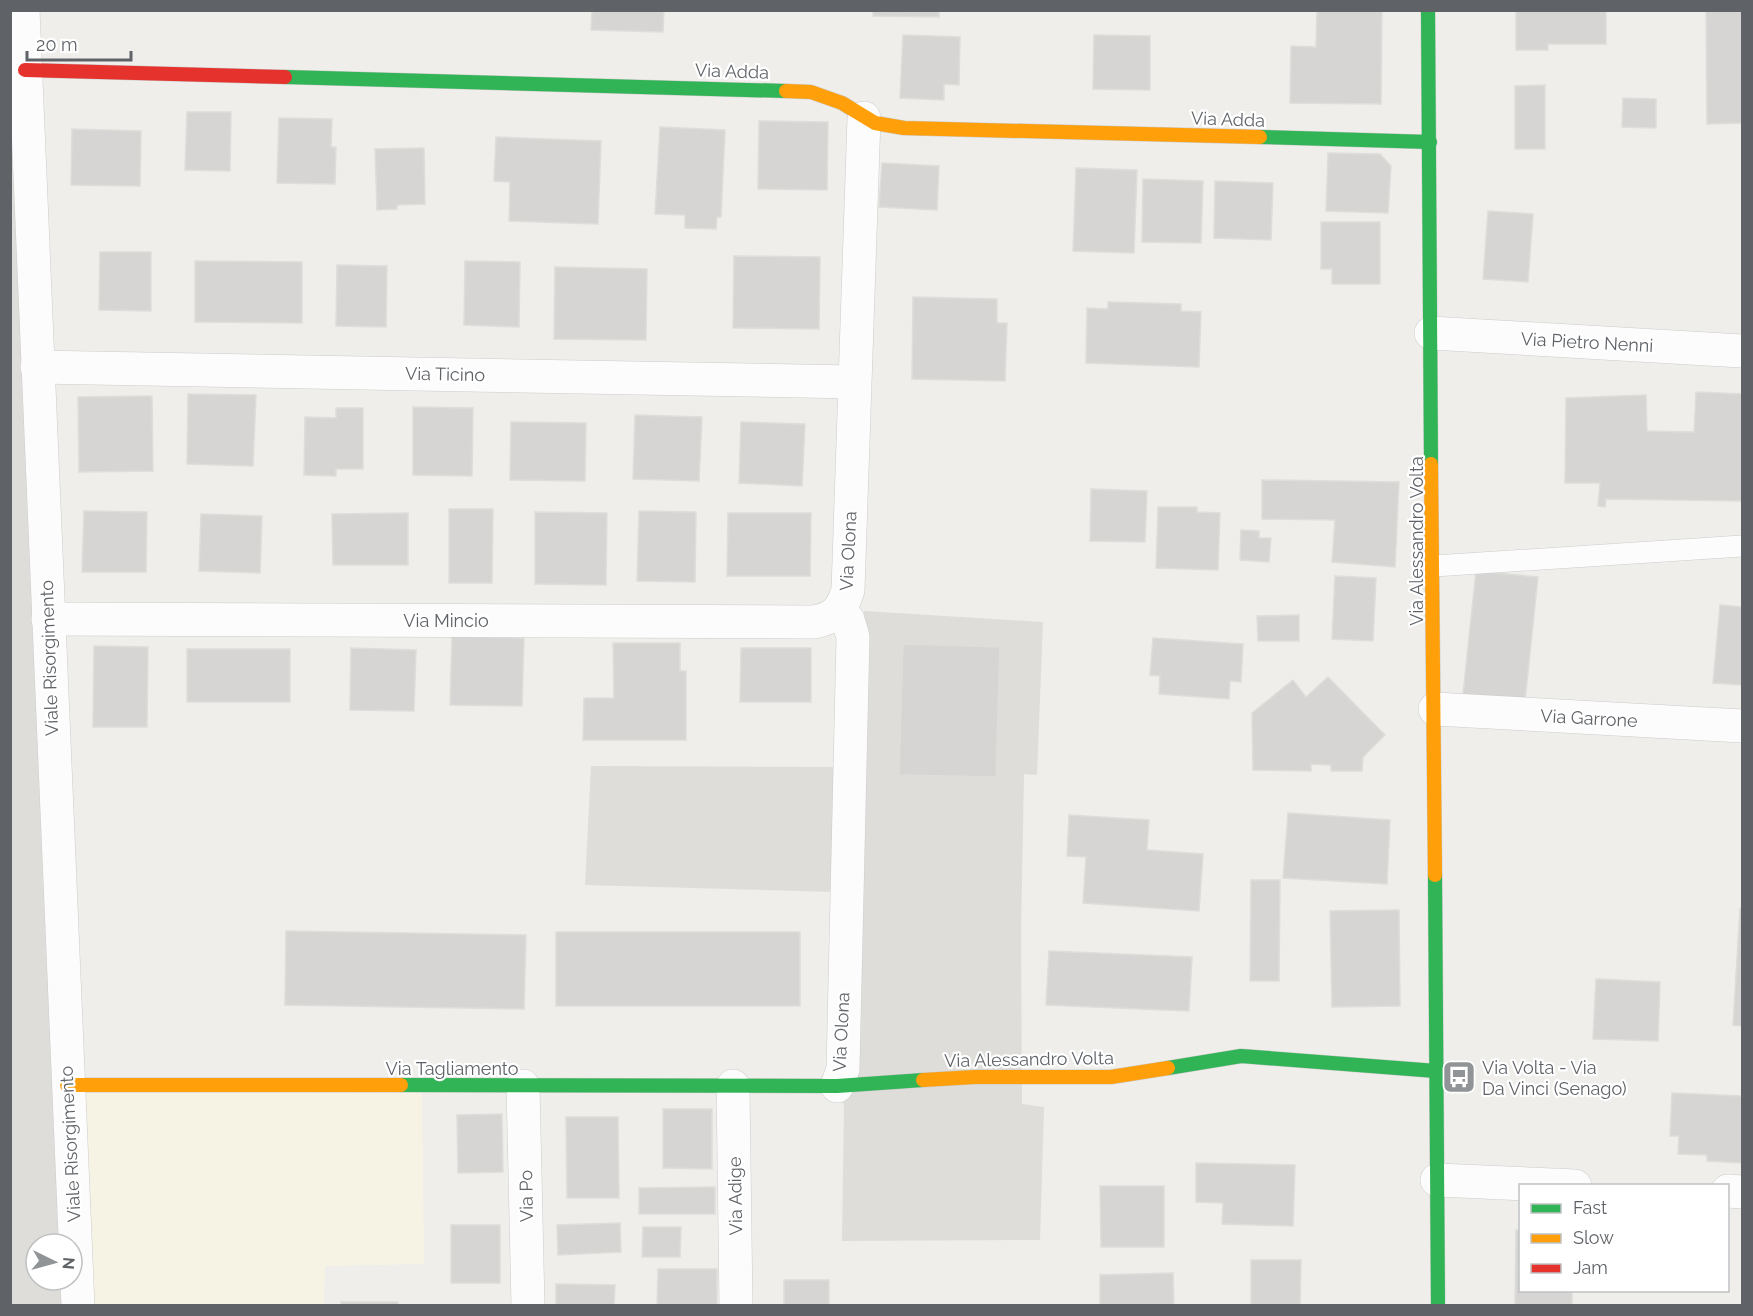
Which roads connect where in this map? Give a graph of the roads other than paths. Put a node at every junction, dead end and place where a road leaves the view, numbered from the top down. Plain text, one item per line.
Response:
1 (23, 10) edge
2 (1428, 10) edge
3 (25, 70) junction
4 (864, 118) junction
5 (1430, 142) junction
6 (1431, 333) junction
7 (1743, 351) edge
8 (37, 366) junction
9 (854, 382) junction
10 (1743, 546) edge
11 (1434, 566) junction
12 (841, 610) junction
13 (48, 619) junction
14 (1435, 710) junction
15 (1743, 726) edge
16 (1436, 1071) junction
17 (67, 1085) junction
18 (523, 1086) junction
19 (734, 1086) junction
20 (837, 1086) junction
21 (1437, 1180) junction
22 (1547, 1184) edge
23 (78, 1305) edge
24 (528, 1305) edge
25 (736, 1305) edge
26 (1438, 1305) edge

1 - 3 street, Viale Risorgimento
2 - 5 street, Via Alessandro Volta
3 - 4 street, Via Adda
3 - 8 street, Viale Risorgimento
4 - 5 street, Via Adda
4 - 9 street, Via Olona
5 - 6 street, Via Alessandro Volta
6 - 7 street, Via Pietro Nenni
6 - 11 street, Via Alessandro Volta
8 - 9 street, Via Ticino
8 - 13 street, Viale Risorgimento
9 - 12 street, Via Olona
10 - 11 lane
11 - 14 street, Via Alessandro Volta
12 - 13 street, Via Mincio
12 - 20 street, Via Olona
13 - 17 street, Viale Risorgimento
14 - 15 street, Via Garrone
14 - 16 street, Via Alessandro Volta
16 - 20 street, Via Alessandro Volta
16 - 21 street, Via Alessandro Volta
17 - 18 street, Via Tagliamento
17 - 23 street, Viale Risorgimento
18 - 19 street, Via Tagliamento
18 - 24 street, Via Po
19 - 20 street, Via Tagliamento
19 - 25 street, Via Adige
21 - 22 street
21 - 26 street, Via Alessandro Volta

